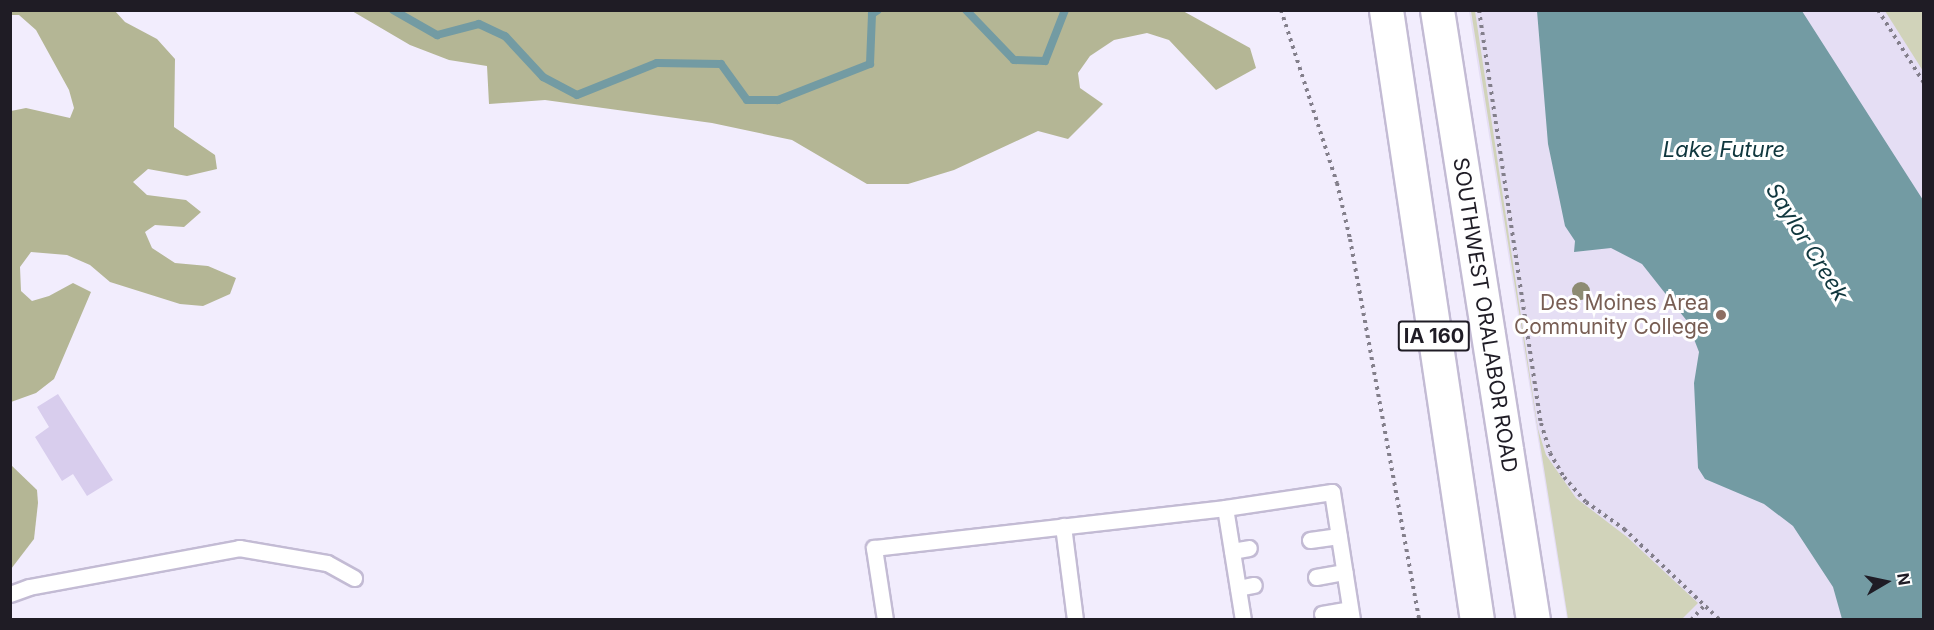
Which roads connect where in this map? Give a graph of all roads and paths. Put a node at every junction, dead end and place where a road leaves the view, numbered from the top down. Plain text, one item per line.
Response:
1 (1281, 10) edge
2 (1386, 10) edge
3 (1437, 10) edge
4 (1479, 10) edge
5 (1878, 10) edge
6 (1923, 83) edge
7 (1225, 508) junction
8 (1063, 526) junction
9 (1339, 536) junction
10 (1310, 540) dead end
11 (1249, 548) dead end
12 (1232, 551) junction
13 (1345, 572) junction
14 (1316, 576) dead end
15 (354, 578) dead end
16 (1254, 585) dead end
17 (1238, 588) junction
18 (10, 594) edge
19 (1705, 604) junction
20 (1322, 614) dead end
21 (1351, 614) edge
22 (885, 620) edge
23 (1075, 620) edge
24 (1243, 620) edge
25 (1419, 620) edge
26 (1476, 620) edge
27 (1533, 620) edge
28 (1691, 620) edge
29 (1720, 620) edge

1 - 25 path
2 - 26 main road, IA 160
3 - 27 main road, SOUTHWEST ORALABOR ROAD / IA 160
4 - 19 path
5 - 6 path
7 - 8 lane
7 - 9 lane
7 - 12 lane
8 - 22 lane
8 - 23 lane
9 - 10 lane
9 - 13 lane
11 - 12 lane
12 - 17 lane
13 - 14 lane
13 - 21 lane
15 - 18 lane
16 - 17 lane
17 - 24 lane
19 - 28 path
19 - 29 path
20 - 21 lane

